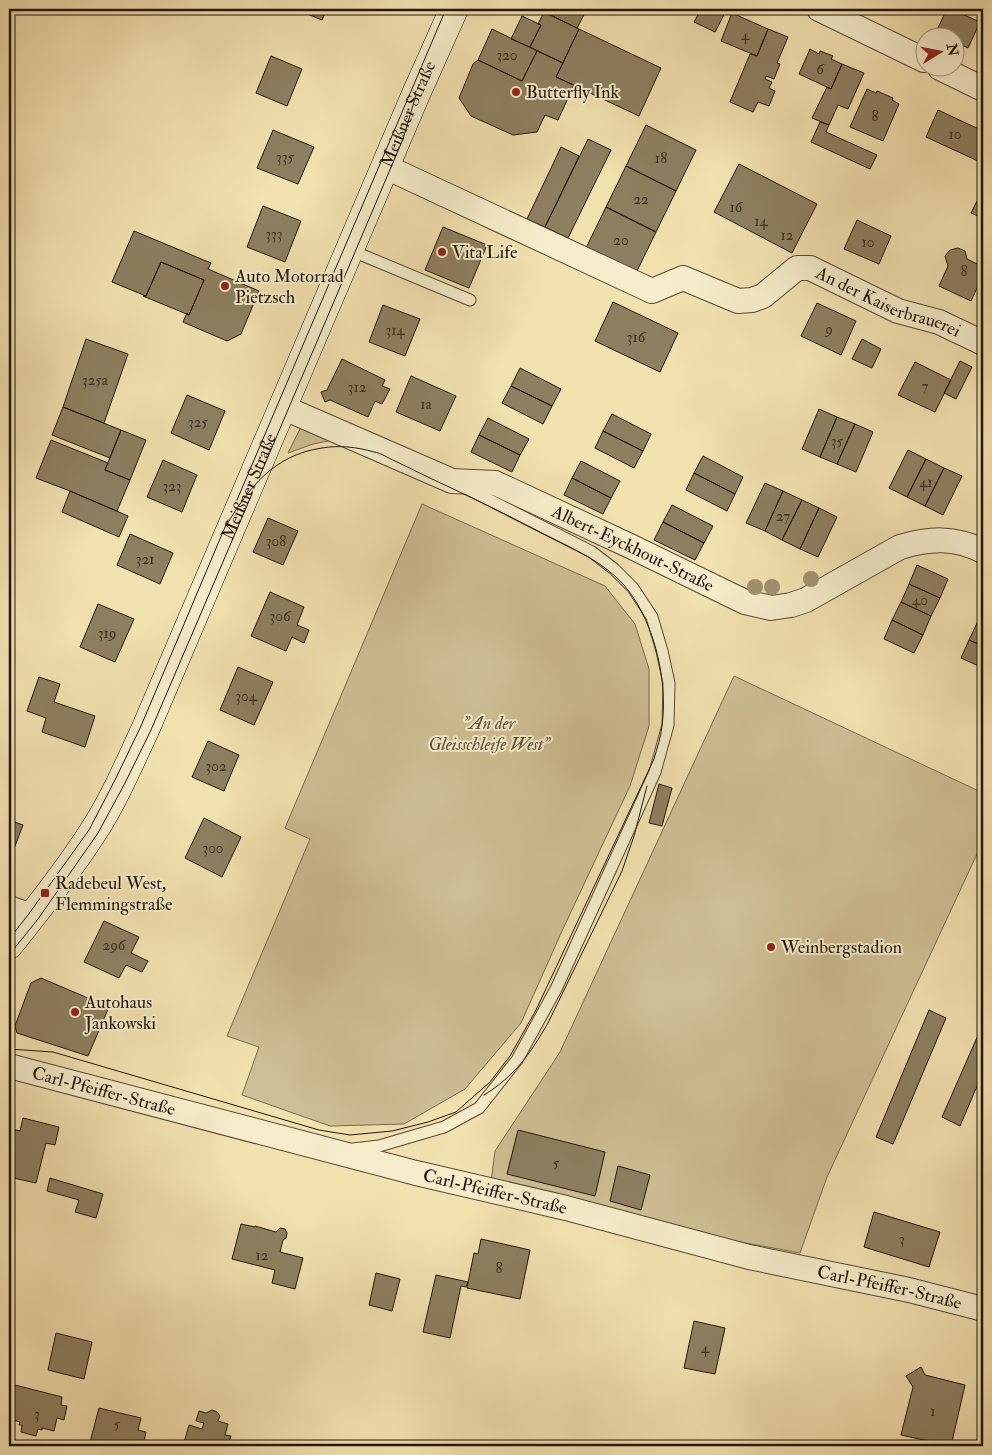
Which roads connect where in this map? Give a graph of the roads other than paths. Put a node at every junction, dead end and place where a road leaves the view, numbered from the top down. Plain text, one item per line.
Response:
1 (454, 9) edge
2 (819, 9) edge
3 (914, 55) edge
4 (960, 78) edge
5 (983, 89) edge
6 (386, 166) junction
7 (350, 250) junction
8 (470, 300) dead end
9 (983, 343) edge
10 (282, 407) junction
11 (452, 481) junction
12 (983, 551) edge
13 (21, 912) edge
14 (9, 945) edge
15 (9, 1066) edge
16 (331, 1150) junction
17 (983, 1309) edge

1 - 6 main road, Meißner Straße
2 - 3 street
4 - 5 street
6 - 7 main road, Meißner Straße
6 - 9 street, An der Kaiserbrauerei
7 - 8 lane
7 - 10 main road, Meißner Straße
10 - 11 street, Albert-Eyckhout-Straße
10 - 13 main road, Meißner Straße
11 - 12 street, Albert-Eyckhout-Straße
11 - 16 lane
13 - 14 main road, Meißner Straße
15 - 16 street, Carl-Pfeiffer-Straße
16 - 17 street, Carl-Pfeiffer-Straße

